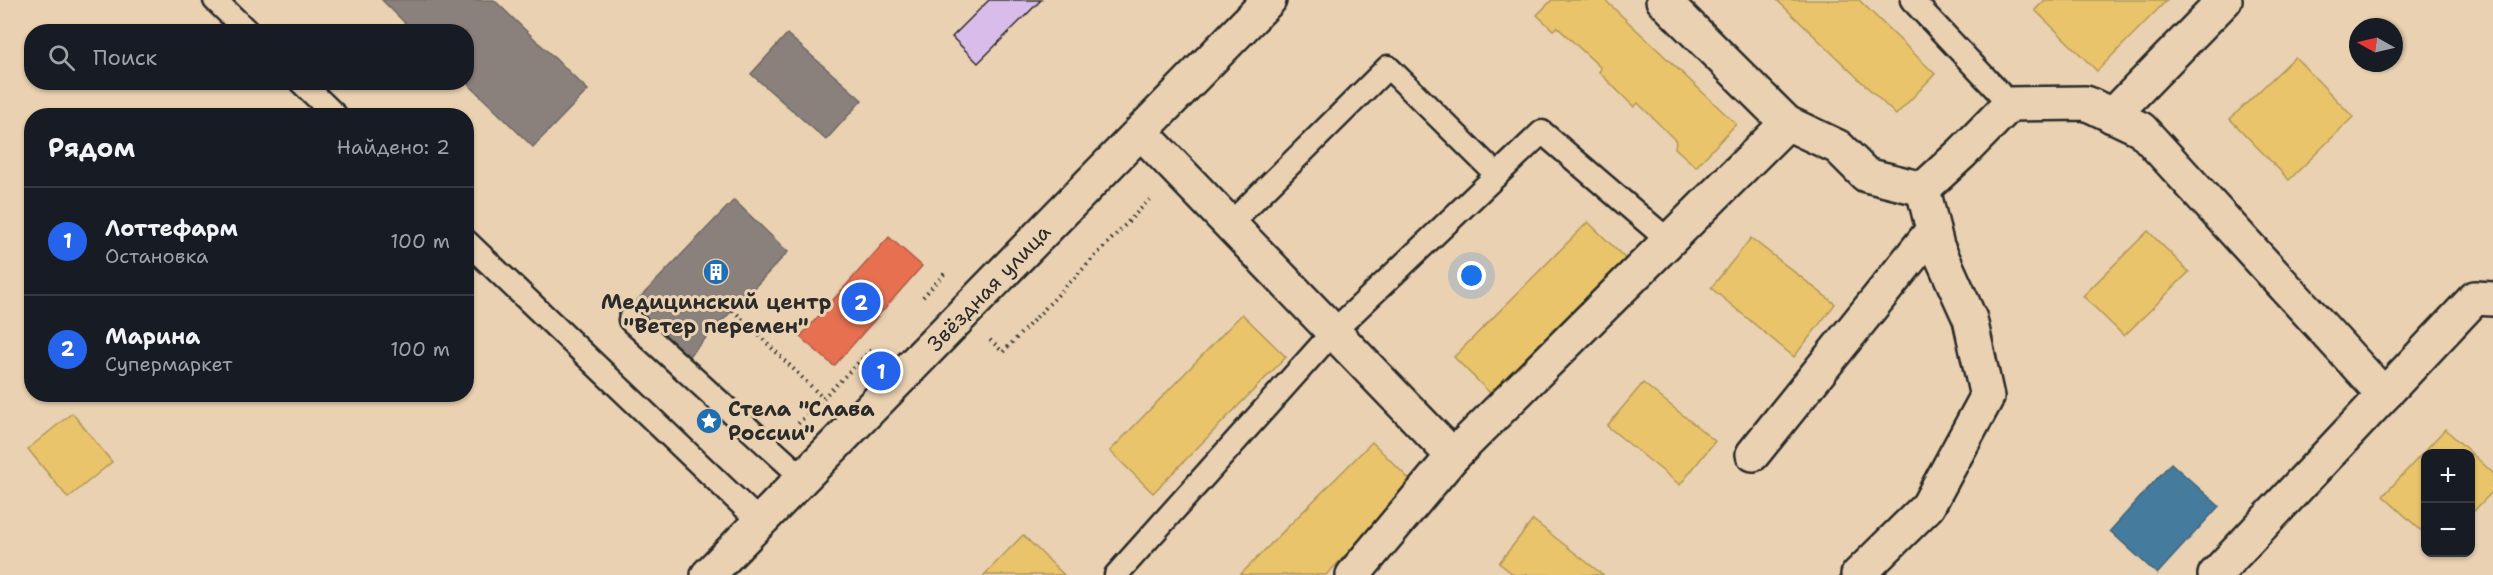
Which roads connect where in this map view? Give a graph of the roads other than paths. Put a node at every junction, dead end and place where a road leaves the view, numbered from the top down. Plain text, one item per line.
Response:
1 (215, 0) edge
2 (1269, 0) edge
3 (1664, 0) edge
4 (1911, 0) edge
5 (2224, 0) edge
6 (240, 24) edge
7 (309, 90) edge
8 (2010, 104) junction
9 (328, 108) edge
10 (2112, 116) junction
11 (1787, 123) junction
12 (1140, 132) junction
13 (1497, 175) junction
14 (1923, 189) junction
15 (1230, 224) junction
16 (1933, 230) junction
17 (1669, 241) junction
18 (474, 249) edge
19 (2493, 299) edge
20 (630, 320) dead end
21 (1333, 332) junction
22 (2384, 395) junction
23 (1753, 454) dead end
24 (1452, 456) junction
25 (802, 478) junction
26 (760, 522) junction
27 (708, 575) edge
28 (1116, 575) edge
29 (1353, 575) edge
30 (1858, 575) edge
31 (2215, 575) edge

1 - 6 lane
2 - 12 street, Звёздная улица
3 - 11 street
4 - 8 lane
5 - 10 street
7 - 9 lane
8 - 10 street
8 - 14 street
10 - 22 street
11 - 14 street
11 - 17 street
12 - 15 street
12 - 25 street, Звёздная улица
13 - 15 lane
13 - 17 lane
13 - 21 lane
14 - 16 street
15 - 21 street
16 - 23 street
16 - 30 street
17 - 24 street
18 - 26 lane
19 - 22 street
20 - 25 lane
21 - 24 street
21 - 28 lane
22 - 31 street
24 - 29 street
25 - 26 street, Звёздная улица
26 - 27 street, Звёздная улица

